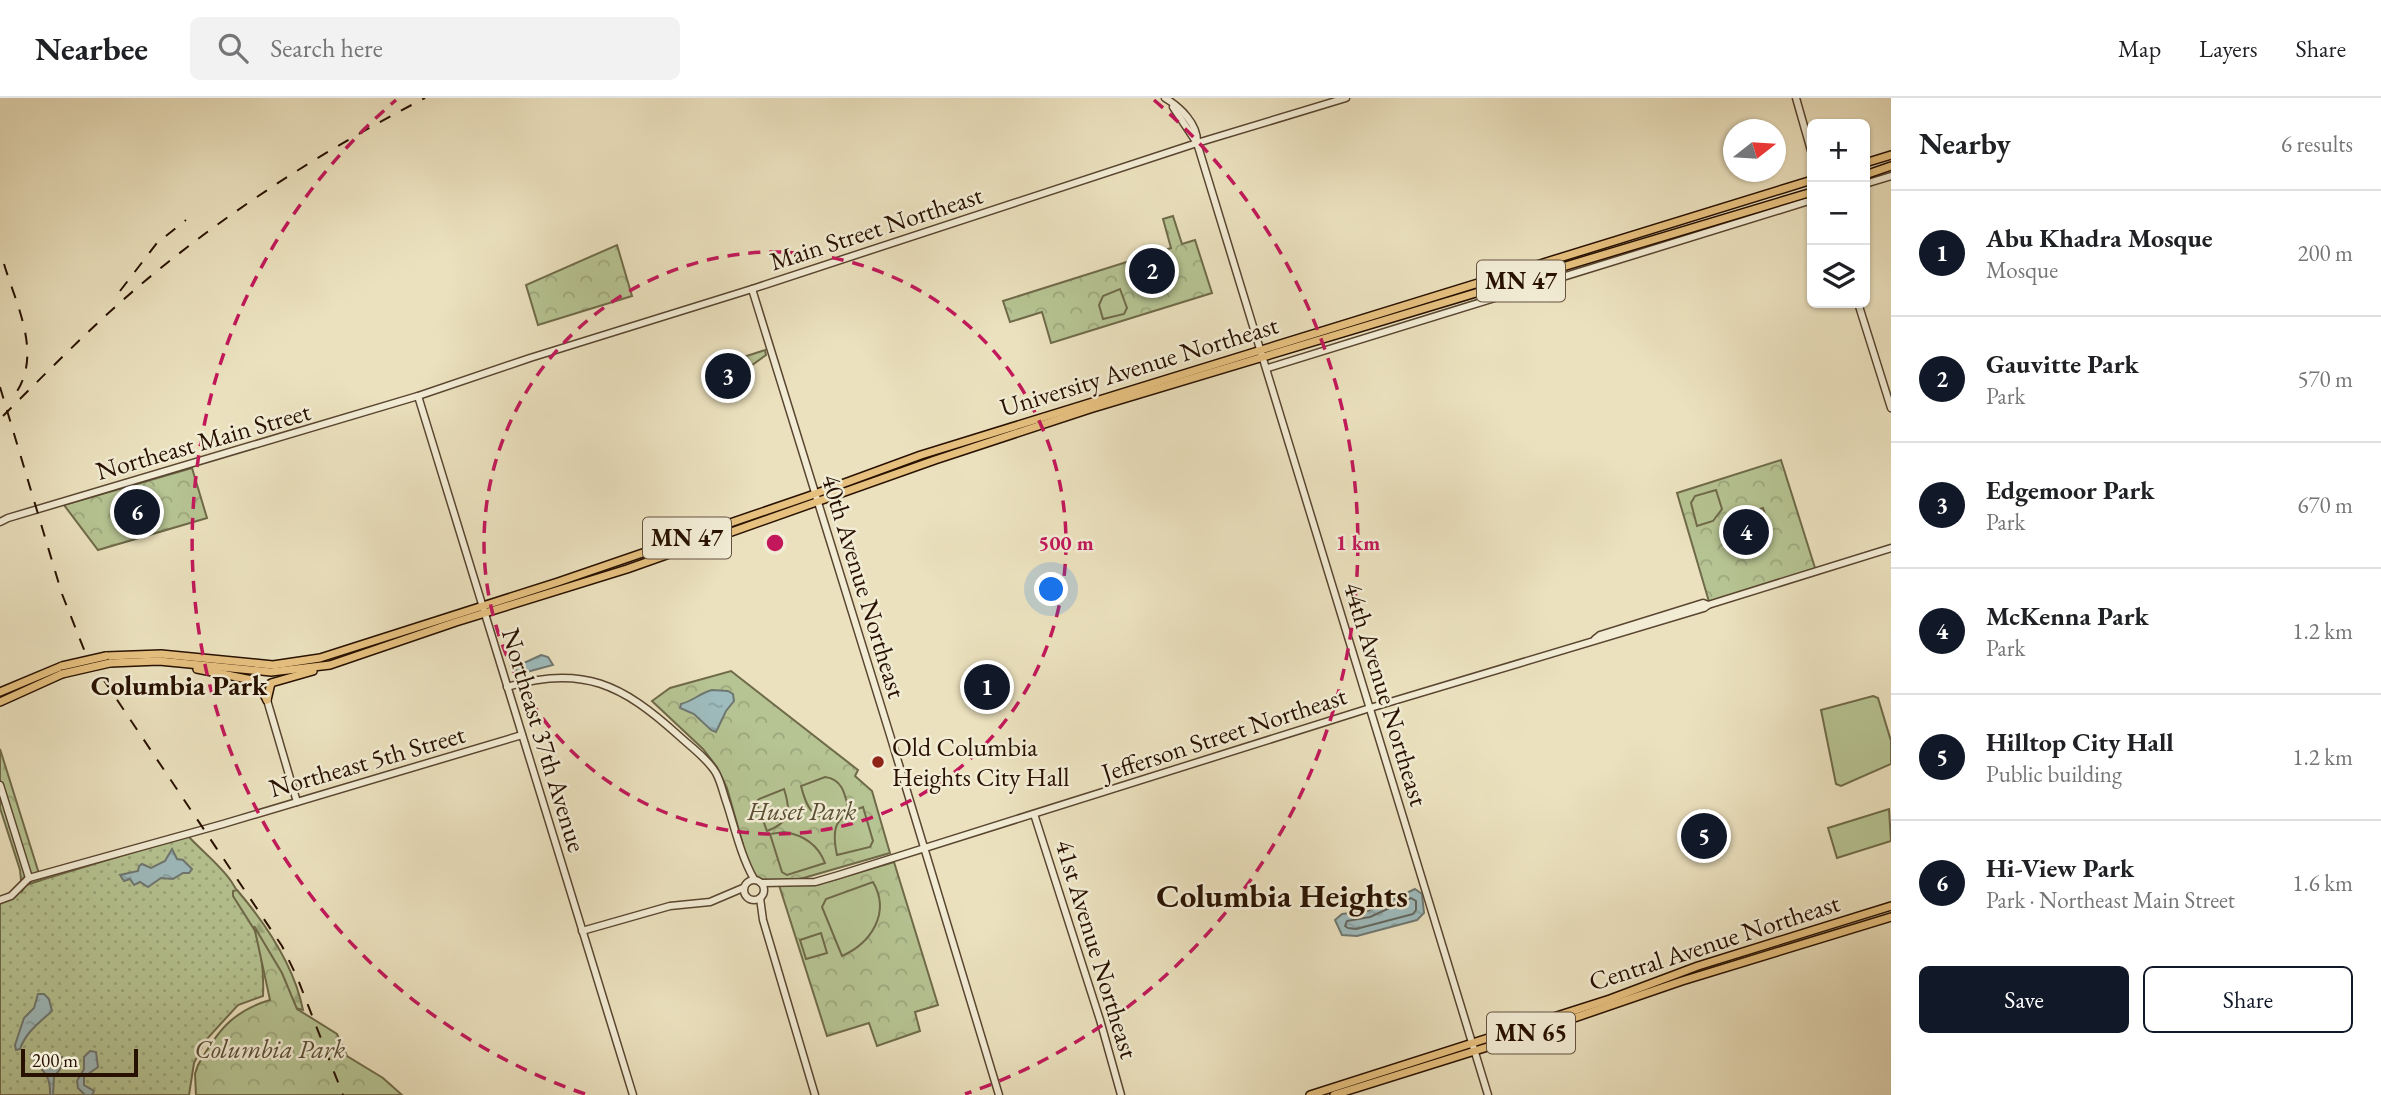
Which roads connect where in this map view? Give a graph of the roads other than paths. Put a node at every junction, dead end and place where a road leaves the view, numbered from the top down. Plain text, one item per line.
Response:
1 (1165, 98) edge
2 (1346, 98) edge
3 (1796, 98) edge
4 (1807, 136) edge
5 (1197, 143) junction
6 (1891, 155) edge
7 (1870, 161) edge
8 (1891, 166) edge
9 (1870, 173) edge
10 (1891, 176) edge
11 (1807, 182) edge
12 (1870, 182) edge
13 (1807, 193) edge
14 (1807, 202) edge
15 (752, 289) junction
16 (1860, 308) edge
17 (1264, 354) junction
18 (1268, 368) junction
19 (418, 396) junction
20 (1891, 408) edge
21 (816, 497) junction
22 (0, 523) edge
23 (1891, 548) edge
24 (484, 610) junction
25 (108, 659) junction
26 (176, 663) junction
27 (330, 665) junction
28 (62, 670) junction
29 (507, 687) junction
30 (0, 692) edge
31 (267, 700) junction
32 (0, 702) edge
33 (1370, 708) junction
34 (522, 736) junction
35 (0, 785) edge
36 (297, 802) junction
37 (1034, 814) junction
38 (924, 848) junction
39 (29, 878) junction
40 (783, 882) junction
41 (751, 883) junction
42 (762, 895) junction
43 (724, 898) junction
44 (749, 898) junction
45 (0, 900) edge
46 (1891, 906) edge
47 (1891, 917) edge
48 (763, 920) junction
49 (582, 930) junction
50 (1473, 1047) junction
51 (633, 1095) edge
52 (815, 1095) edge
53 (999, 1095) edge
54 (1121, 1095) edge
55 (1310, 1095) edge
56 (1334, 1095) edge
57 (1488, 1095) edge

1 - 5 street, 44th Avenue Northeast
2 - 5 street, Main Street Northeast
3 - 4 street
5 - 15 street, Main Street Northeast
5 - 17 street, 44th Avenue Northeast
6 - 7 main road
8 - 9 main road
10 - 12 street
11 - 17 main road, University Avenue Northeast / MN 47
13 - 17 main road, University Avenue Northeast / MN 47
14 - 18 street, University Avenue Northeast
15 - 19 street, Main Street Northeast
15 - 21 street, 40th Avenue Northeast
16 - 20 street
17 - 18 street, 44th Avenue Northeast
17 - 21 main road, University Avenue Northeast / MN 47
18 - 33 street, 44th Avenue Northeast
19 - 22 street, Northeast Main Street
19 - 24 street, Northeast 37th Avenue
21 - 24 main road, University Avenue Northeast / MN 47
21 - 38 street, 40th Avenue Northeast
23 - 33 street, Jefferson Street Northeast
24 - 25 main road, MN 47
24 - 27 main road, MN 47
24 - 29 street, Northeast 37th Avenue
25 - 26 main road, MN 47
25 - 28 main road, MN 47, bridge
26 - 27 main road, MN 47
26 - 31 main road
27 - 31 main road
28 - 30 main road, MN 47
28 - 32 main road, MN 47
29 - 34 street, Northeast 37th Avenue
29 - 41 street
31 - 36 street
33 - 37 street, Jefferson Street Northeast
33 - 50 street, 44th Avenue Northeast
34 - 36 street, Northeast 5th Street
34 - 49 street, Northeast 37th Avenue
35 - 39 street
36 - 39 street, Northeast 5th Street
37 - 38 street, Jefferson Street Northeast
37 - 54 street, 41st Avenue Northeast
38 - 40 street, Jefferson Street Northeast
38 - 53 street, 40th Avenue Northeast
39 - 45 street
40 - 41 street, Jefferson Street Northeast
40 - 42 street, Jefferson Street Northeast
41 - 42 street
41 - 43 street, Jefferson Street Northeast
41 - 44 street
42 - 44 street, Jefferson Street Northeast
42 - 48 street
43 - 44 street, Jefferson Street Northeast
43 - 49 street, Jefferson Street Northeast
44 - 48 street
46 - 50 main road, Central Avenue Northeast / MN 65
47 - 50 main road, Central Avenue Northeast / MN 65
48 - 52 street
49 - 51 street, Northeast 37th Avenue
50 - 55 main road, Central Avenue Northeast / MN 65
50 - 56 main road, Central Avenue Northeast / MN 65
50 - 57 street, 44th Avenue Northeast

